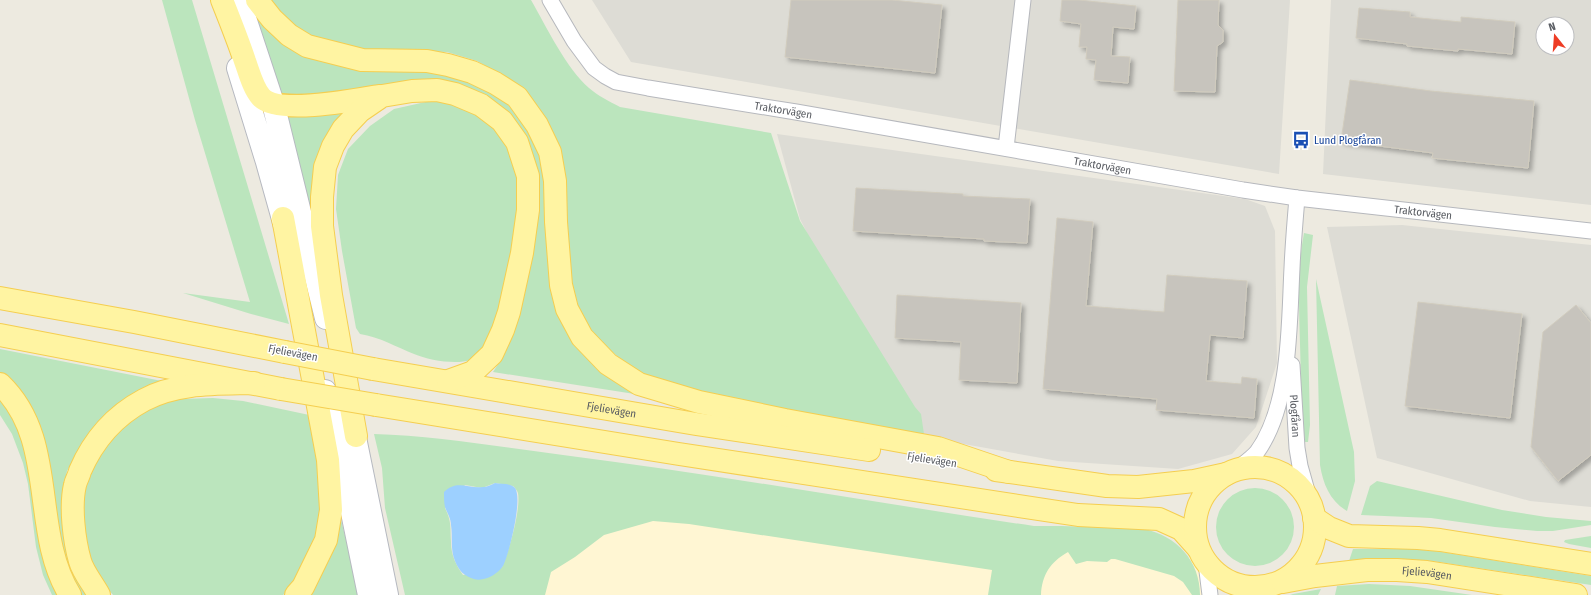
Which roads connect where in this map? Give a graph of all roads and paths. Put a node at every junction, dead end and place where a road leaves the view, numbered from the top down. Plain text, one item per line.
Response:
1 (218, 0) edge
2 (222, 0) edge
3 (239, 0) edge
4 (257, 0) edge
5 (550, 0) edge
6 (1023, 0) edge
7 (382, 96) junction
8 (273, 104) junction
9 (1006, 148) junction
10 (1297, 198) junction
11 (283, 218) junction
12 (1591, 231) edge
13 (0, 298) edge
14 (1290, 324) junction
15 (0, 335) edge
16 (448, 381) junction
17 (254, 383) junction
18 (0, 384) edge
19 (356, 436) junction
20 (1009, 472) junction
21 (1231, 472) junction
22 (1313, 511) junction
23 (1202, 556) junction
24 (1591, 564) edge
25 (1267, 588) edge
26 (70, 595) edge
27 (99, 595) edge
28 (296, 595) edge
29 (369, 595) edge
30 (387, 595) edge
31 (1210, 595) edge
32 (1576, 595) edge

1 - 11 main road
2 - 8 main road
3 - 8 main road
4 - 20 main road
5 - 9 street, Traktorvägen
6 - 9 street
7 - 8 main road
7 - 16 main road
7 - 19 main road
8 - 19 main road
9 - 10 street, Traktorvägen
10 - 12 street, Traktorvägen
10 - 14 street, Plogfåran
11 - 28 main road
11 - 29 main road
13 - 16 main road, Fjelievägen, bridge
14 - 21 street, Plogfåran
14 - 22 street, Plogfåran
15 - 17 main road, Fjelievägen
16 - 20 main road, Fjelievägen
17 - 23 main road, Fjelievägen, bridge
17 - 27 main road
18 - 26 main road
19 - 30 main road
20 - 21 main road, Fjelievägen
21 - 22 main road, Fjelievägen
21 - 23 main road, Fjelievägen
22 - 24 main road, Fjelievägen
22 - 25 main road
23 - 25 main road, Fjelievägen
23 - 31 street
25 - 32 main road, Fjelievägen

